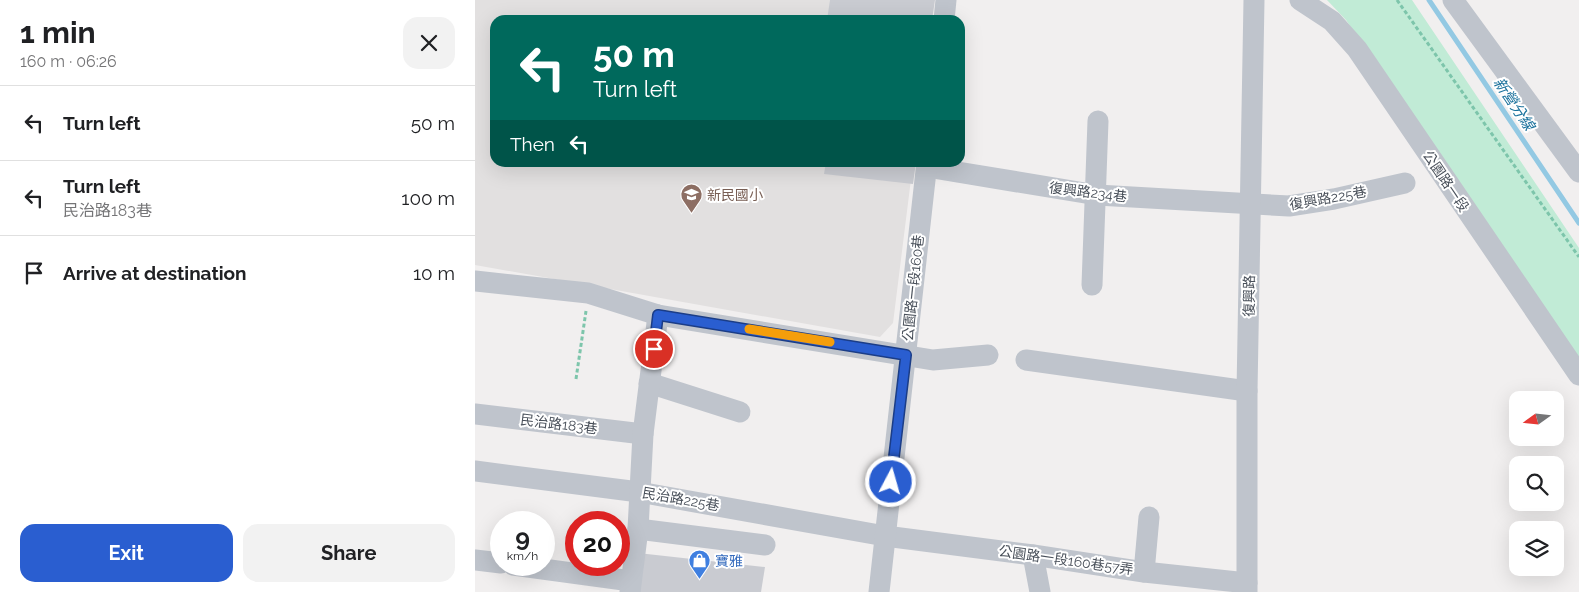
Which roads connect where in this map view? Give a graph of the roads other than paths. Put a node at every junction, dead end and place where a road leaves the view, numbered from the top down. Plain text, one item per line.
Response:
1 (946, 0) edge
2 (1254, 0) edge
3 (1299, 0) edge
4 (1453, 0) edge
5 (944, 15) edge
6 (1098, 121) dead end
7 (927, 167) edge
8 (938, 167) edge
9 (1579, 172) edge
10 (1405, 183) dead end
11 (1097, 195) junction
12 (1250, 204) junction
13 (475, 281) edge
14 (1092, 285) dead end
15 (658, 315) junction
16 (906, 355) junction
17 (988, 355) dead end
18 (1026, 360) dead end
19 (1579, 375) edge
20 (649, 383) junction
21 (1247, 390) junction
22 (740, 412) dead end
23 (475, 414) edge
24 (643, 434) junction
25 (475, 470) edge
26 (639, 492) junction
27 (1149, 517) dead end
28 (638, 529) junction
29 (885, 536) junction
30 (765, 545) dead end
31 (1033, 555) junction
32 (475, 560) edge
33 (490, 562) edge
34 (1144, 572) junction
35 (555, 573) edge
36 (631, 587) edge
37 (1247, 587) edge
38 (879, 592) edge
39 (1041, 592) edge

1 - 5 street
2 - 12 street, 復興路
3 - 19 street, 公園路一段
4 - 9 street
6 - 11 street
7 - 16 street, 公園路一段160巷
8 - 11 street, 復興路234巷
10 - 12 street, 復興路225巷
11 - 12 street, 復興路234巷
11 - 14 street
12 - 21 street, 復興路
13 - 15 street
15 - 16 street
15 - 20 street
16 - 17 street
16 - 29 street, 公園路一段160巷
18 - 21 street
20 - 22 street
20 - 24 street
21 - 37 street, 復興路
23 - 24 street, 民治路183巷
24 - 26 street
25 - 26 street, 民治路225巷
26 - 28 street
26 - 29 street, 民治路225巷
27 - 34 street
28 - 30 street
28 - 36 street
29 - 31 street, 公園路一段160巷57弄
29 - 38 street, 公園路一段160巷
31 - 34 street, 公園路一段160巷57弄
31 - 39 street
32 - 33 street
34 - 37 street, 公園路一段160巷57弄
35 - 36 street

